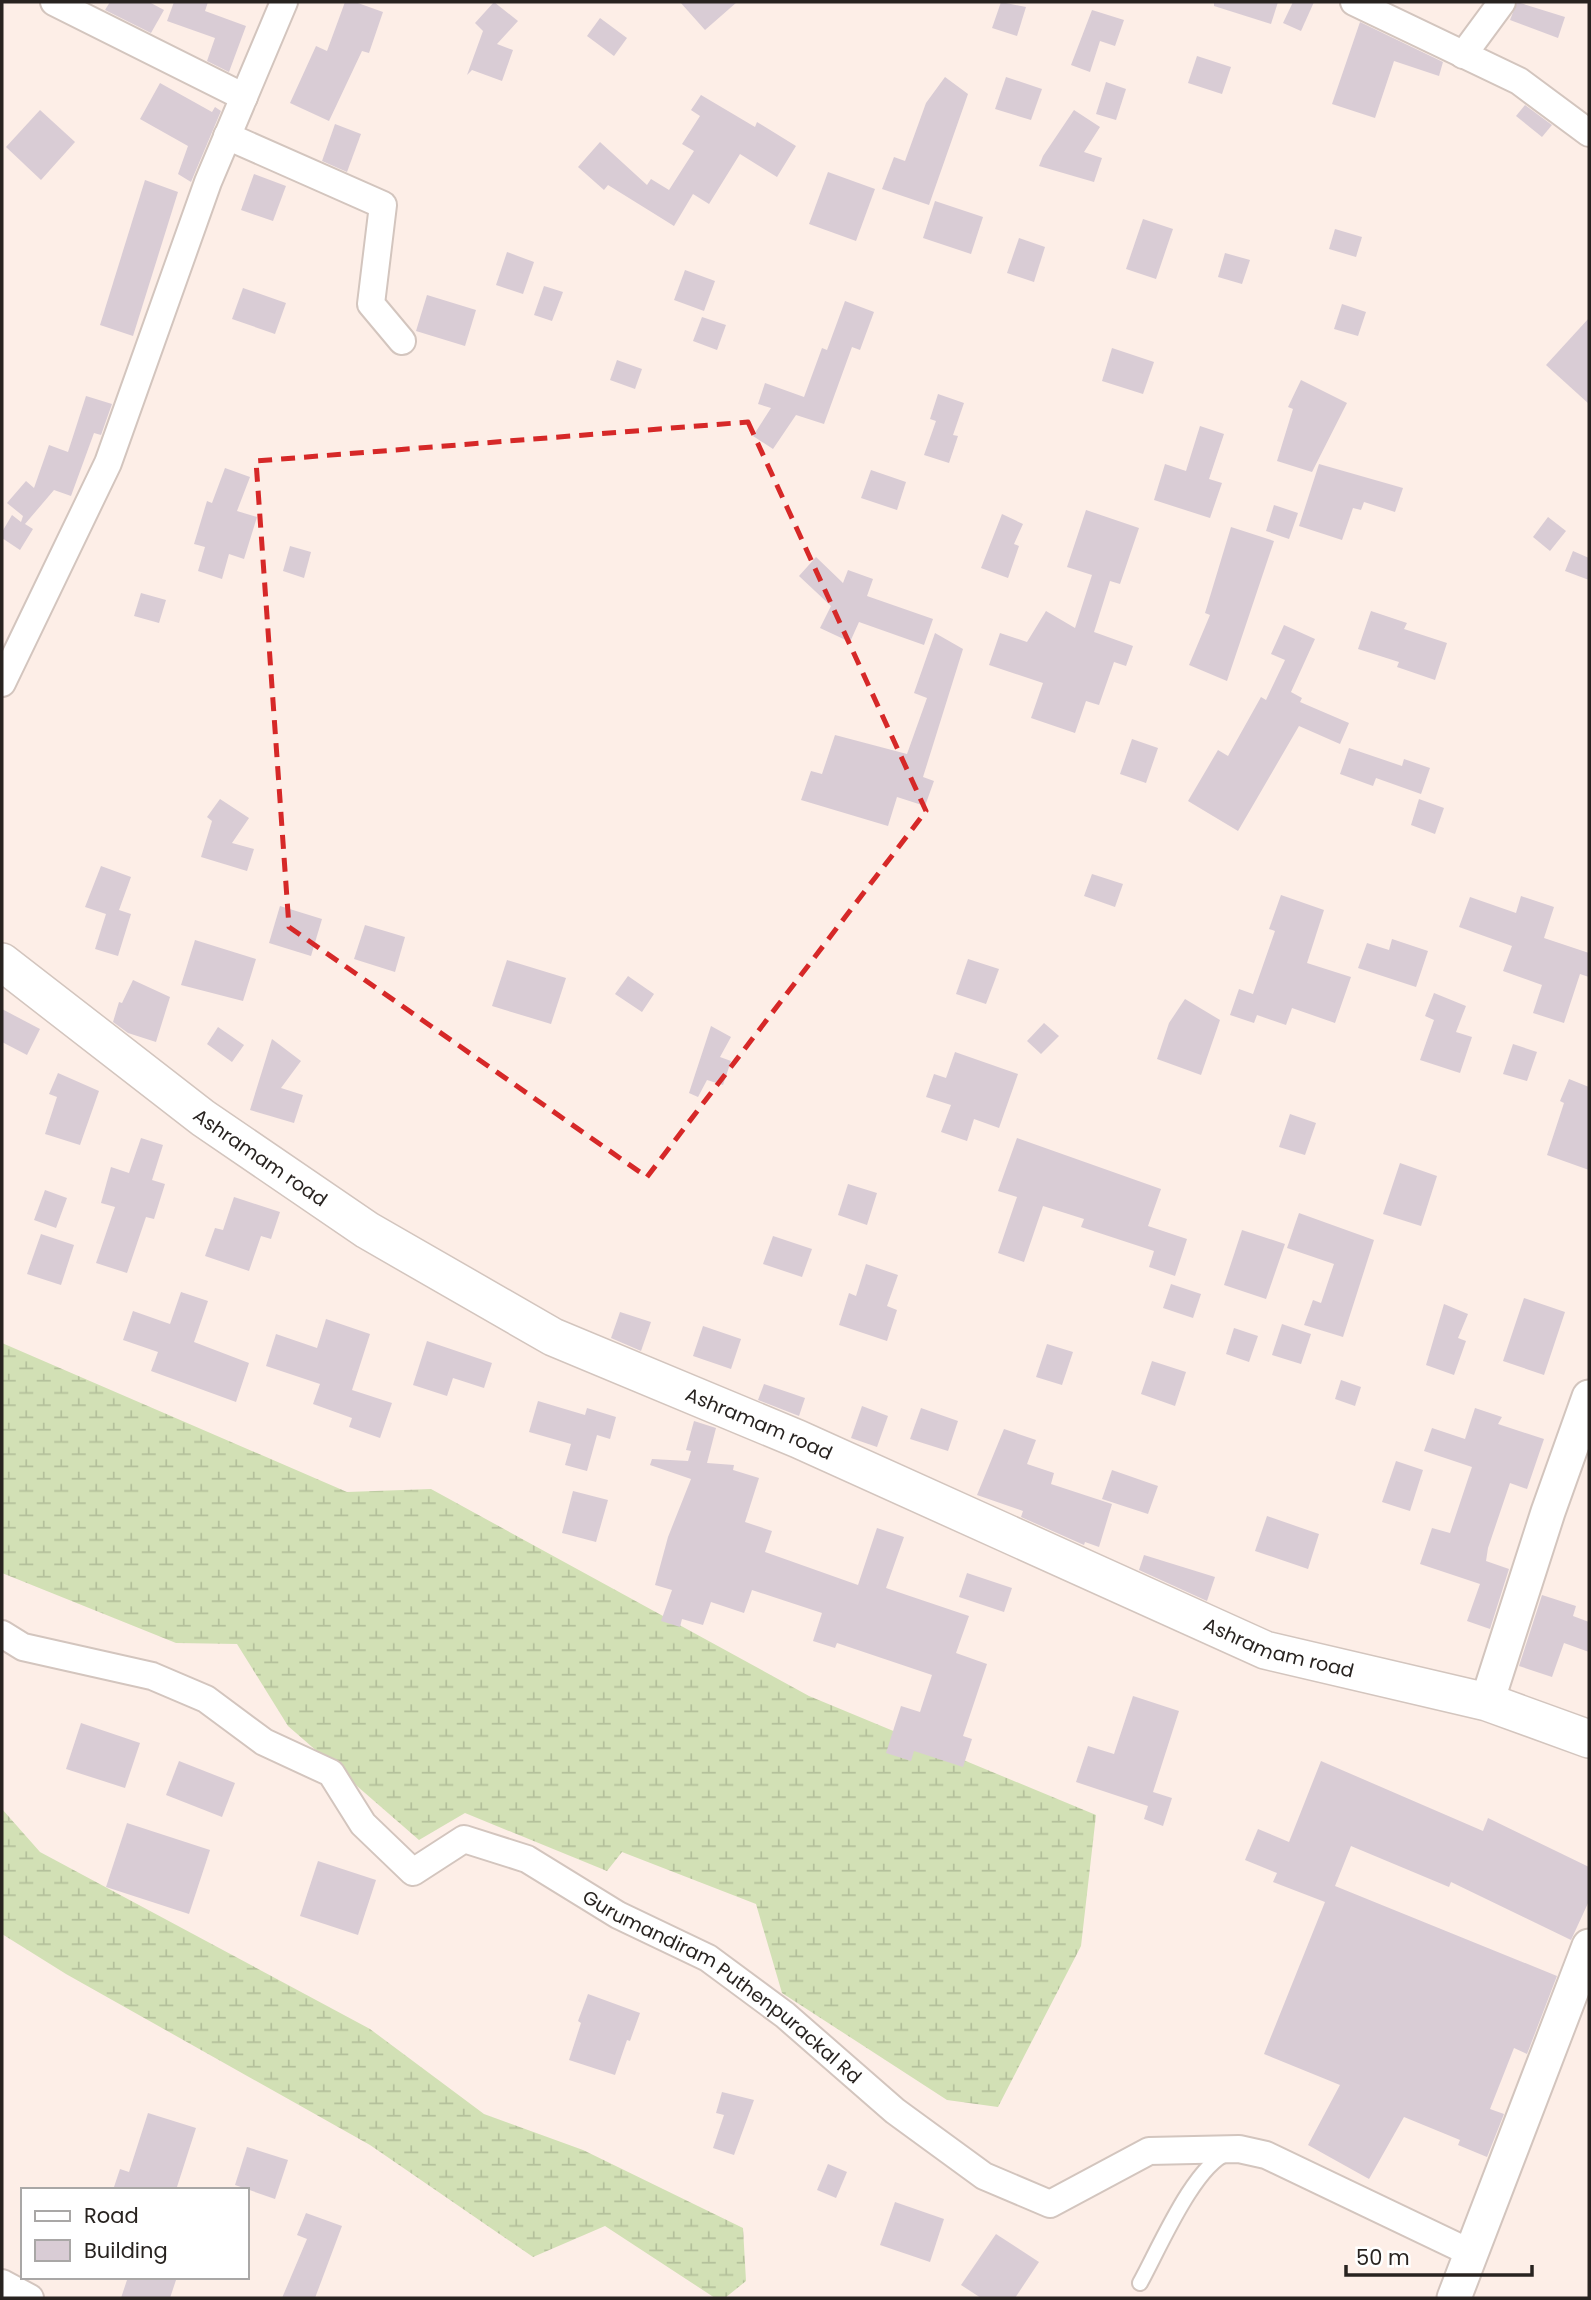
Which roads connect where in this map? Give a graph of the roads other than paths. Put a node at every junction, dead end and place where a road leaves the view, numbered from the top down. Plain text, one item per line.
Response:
1 (54, 2) edge
2 (284, 2) edge
3 (1354, 2) edge
4 (1502, 2) edge
5 (1464, 55) junction
6 (244, 97) junction
7 (1589, 133) edge
8 (227, 135) junction
9 (401, 341) dead end
10 (2, 683) edge
11 (2, 962) edge
12 (1589, 1397) edge
13 (2, 1634) edge
14 (1487, 1702) junction
15 (1589, 1739) edge
16 (1589, 1946) edge
17 (1239, 2149) junction
18 (1471, 2253) junction
19 (2, 2283) edge
20 (1140, 2283) dead end
21 (30, 2298) edge
22 (1454, 2298) edge

1 - 6 street
2 - 6 street
3 - 5 street
4 - 5 street
5 - 7 street
6 - 8 street
8 - 9 street
8 - 10 street
11 - 14 main road, Ashramam road
12 - 14 street
13 - 17 street, Gurumandiram Puthenpurackal Rd
14 - 15 main road, Ashramam road
16 - 18 street
17 - 18 street, Gurumandiram Puthenpurackal Rd
17 - 20 lane
18 - 22 street
19 - 21 street

